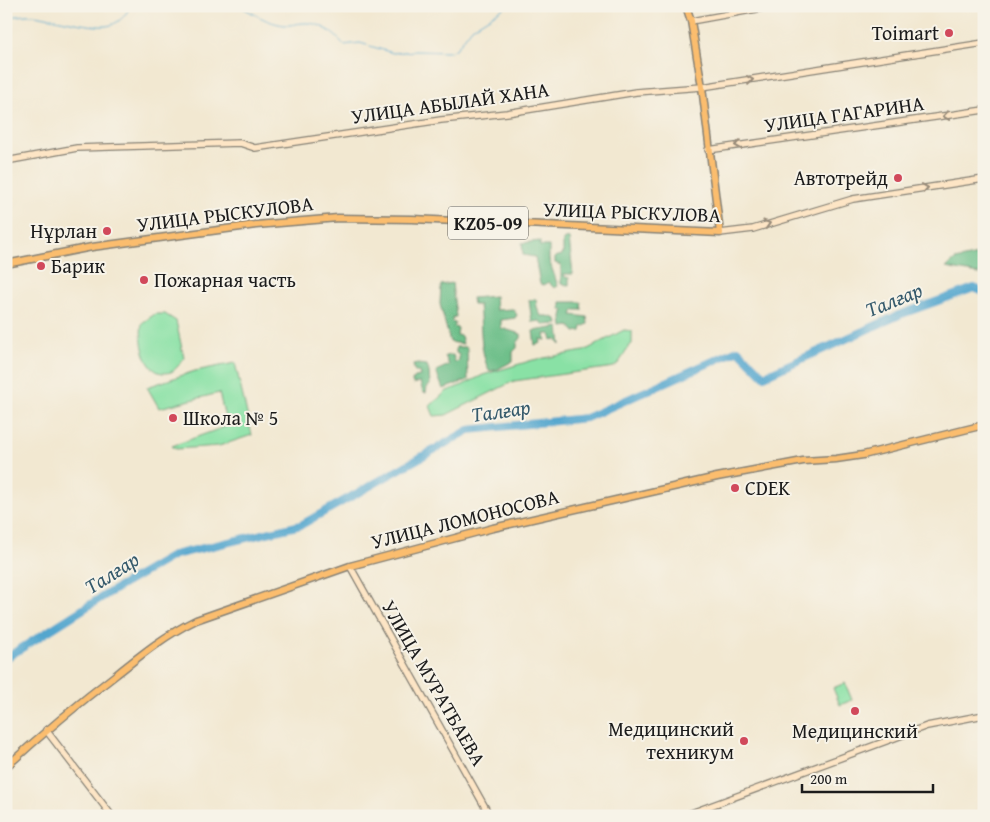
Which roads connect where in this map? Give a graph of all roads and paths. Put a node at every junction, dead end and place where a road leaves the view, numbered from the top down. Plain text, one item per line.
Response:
1 (686, 6) edge
2 (774, 6) edge
3 (691, 20) junction
4 (984, 44) edge
5 (702, 87) junction
6 (984, 110) edge
7 (708, 150) junction
8 (6, 161) edge
9 (984, 179) edge
10 (720, 233) junction
11 (6, 264) edge
12 (984, 425) edge
13 (350, 566) junction
14 (984, 715) edge
15 (46, 730) junction
16 (6, 767) edge
17 (112, 816) edge
18 (490, 816) edge
19 (683, 816) edge

1 - 3 main road
2 - 3 street
3 - 5 main road
5 -> 4 street, УЛИЦА АБЫЛАЙ ХАНА
5 - 7 main road
5 - 8 street, УЛИЦА АБЫЛАЙ ХАНА
6 -> 7 street, УЛИЦА ГАГАРИНА
7 - 10 main road
10 -> 9 street, УЛИЦА РЫСКУЛОВА
10 - 11 main road, УЛИЦА РЫСКУЛОВА / KZ05-09
12 - 13 main road, УЛИЦА ЛОМОНОСОВА
13 - 15 main road, УЛИЦА ЛОМОНОСОВА
13 - 18 street, УЛИЦА МУРАТБАЕВА
14 - 19 street
15 - 16 main road, УЛИЦА ЛОМОНОСОВА
15 - 17 street

